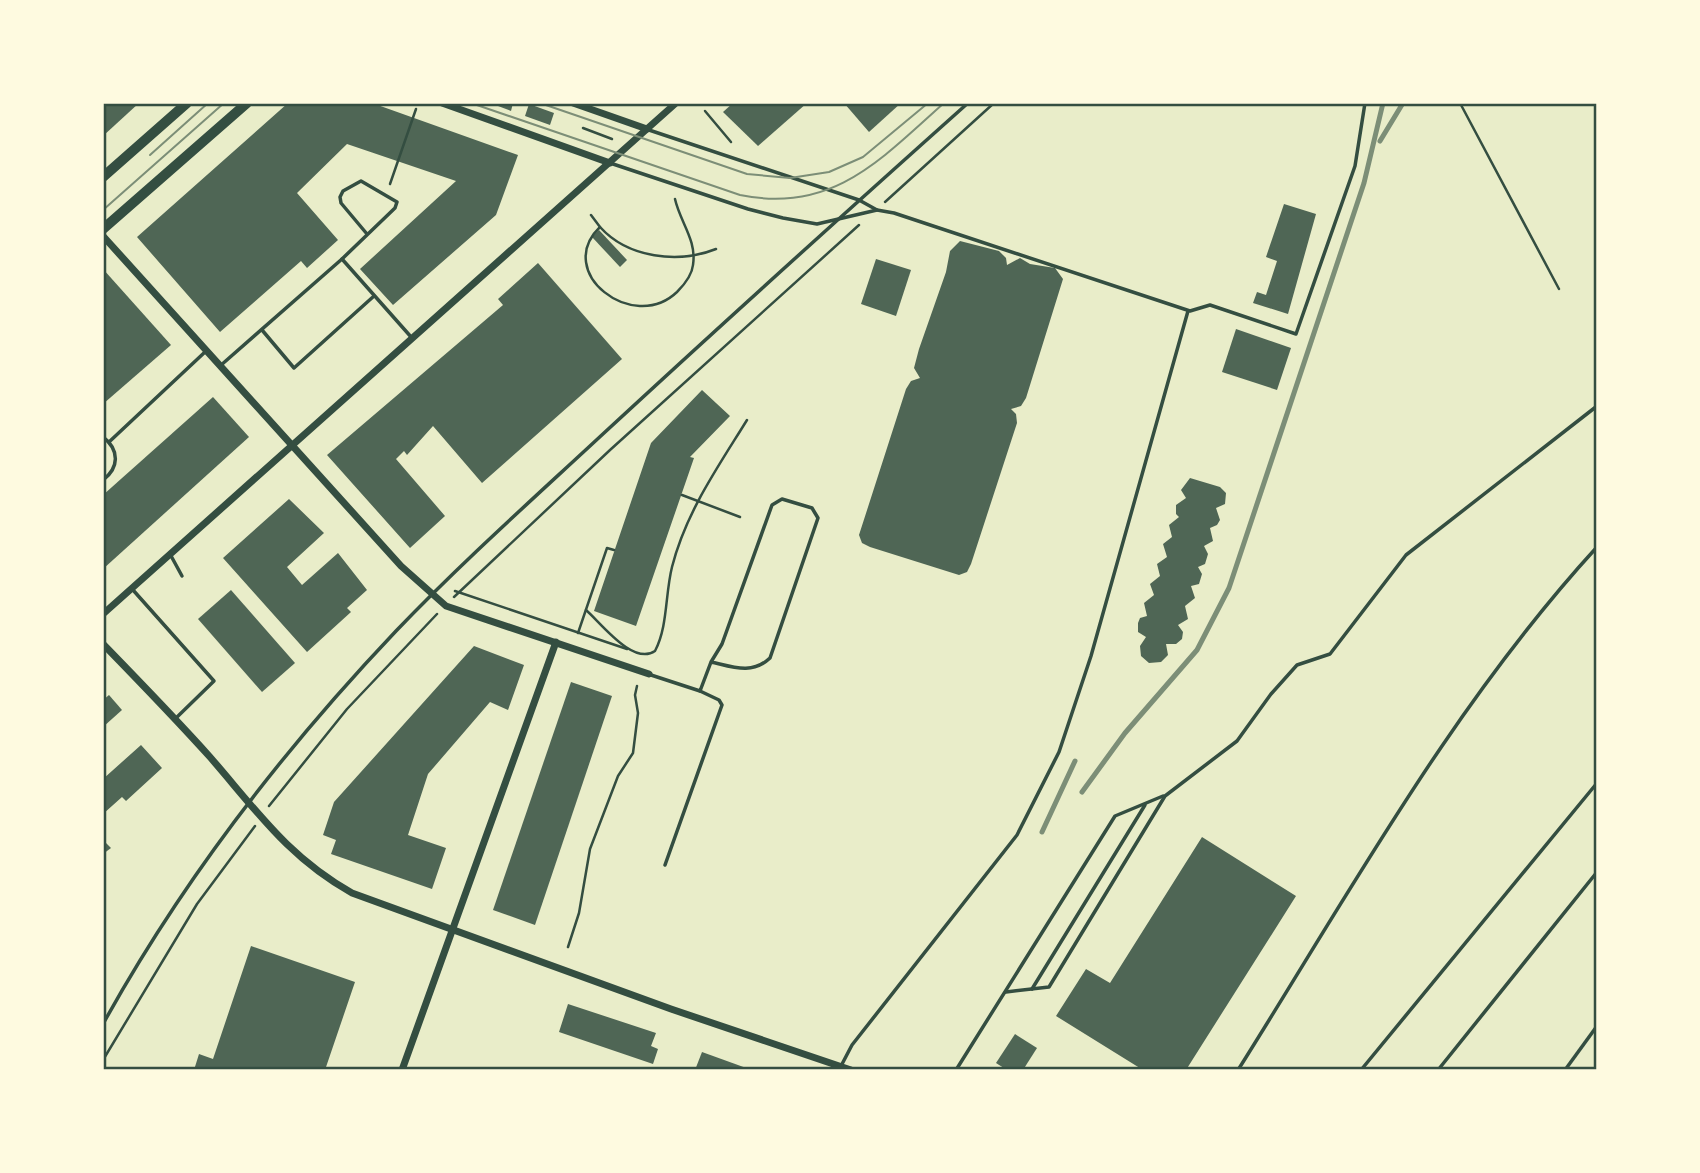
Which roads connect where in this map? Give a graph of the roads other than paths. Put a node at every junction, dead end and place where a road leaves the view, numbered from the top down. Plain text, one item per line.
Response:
1 (187, 103) edge
2 (247, 103) edge
3 (442, 103) edge
4 (573, 103) edge
5 (676, 103) edge
6 (968, 103) edge
7 (1365, 103) edge
8 (647, 129) junction
9 (610, 163) junction
10 (103, 177) edge
11 (859, 200) junction
12 (877, 210) junction
13 (838, 220) junction
14 (103, 229) edge
15 (367, 234) junction
16 (103, 236) edge
17 (342, 260) junction
18 (374, 296) junction
19 (1188, 311) junction
20 (262, 330) junction
21 (412, 338) junction
22 (205, 352) junction
23 (219, 368) junction
24 (1597, 406) edge
25 (103, 438) edge
26 (109, 442) junction
27 (291, 446) junction
28 (103, 480) edge
29 (1597, 547) edge
30 (169, 552) junction
31 (182, 576) dead end
32 (132, 588) junction
33 (432, 595) junction
34 (103, 614) edge
35 (556, 642) junction
36 (103, 643) edge
37 (711, 662) junction
38 (649, 674) joint
39 (700, 691) junction
40 (175, 719) junction
41 (1597, 783) edge
42 (1165, 796) junction
43 (249, 803) junction
44 (1146, 803) junction
45 (665, 865) dead end
46 (1597, 872) edge
47 (453, 930) junction
48 (1031, 989) junction
49 (1006, 992) junction
50 (103, 1024) edge
51 (1597, 1026) edge
52 (841, 1066) junction
53 (402, 1070) edge
54 (851, 1070) edge
55 (956, 1070) edge
56 (1238, 1070) edge
57 (1361, 1070) edge
58 (1438, 1070) edge
59 (1565, 1070) edge

1 - 10 main road
2 - 14 main road
3 - 9 street
4 - 8 street
5 - 8 street
6 - 11 lane
7 - 19 lane
8 - 9 street
8 - 11 lane
9 - 13 lane
9 - 21 street
11 - 12 lane
11 - 13 lane
12 - 13 lane
12 - 19 lane
13 - 33 lane
15 - 15 lane
15 - 17 lane
16 - 22 street
17 - 18 lane
17 - 20 lane
18 - 20 lane
18 - 21 lane
19 - 52 lane
20 - 23 lane
21 - 27 street
22 - 23 street
22 - 26 lane
23 - 27 street
24 - 42 lane
25 - 26 lane
26 - 28 lane
27 - 30 street
27 - 33 street
29 - 56 lane
30 - 31 lane
30 - 32 street
32 - 34 street
32 - 40 lane
33 - 35 street
33 - 43 lane
35 - 38 street
35 - 47 street
36 - 40 street
37 - 37 lane
37 - 39 lane
38 - 39 lane
39 - 45 lane
40 - 43 street
41 - 57 lane
42 - 44 lane
42 - 48 lane
43 - 47 street
43 - 50 lane
44 - 48 lane
44 - 49 lane
46 - 58 lane
47 - 52 street
47 - 53 street
48 - 49 lane
49 - 55 lane
51 - 59 lane
52 - 54 street

